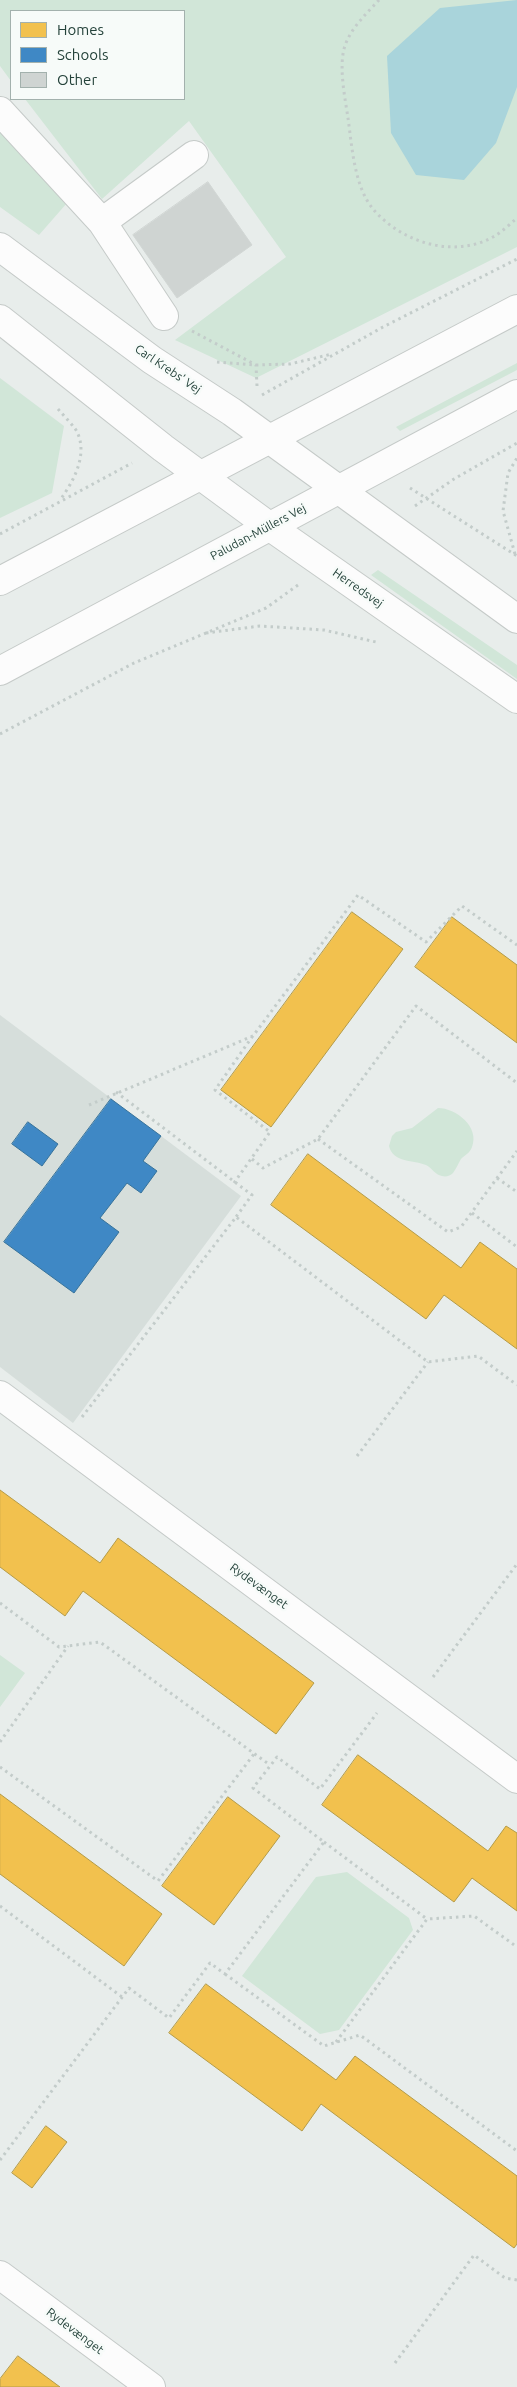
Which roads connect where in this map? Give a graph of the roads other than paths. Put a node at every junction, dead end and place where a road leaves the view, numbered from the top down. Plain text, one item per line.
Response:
1 (0, 111) edge
2 (194, 155) dead end
3 (102, 222) junction
4 (0, 246) edge
5 (517, 309) edge
6 (164, 316) road end
7 (0, 319) edge
8 (517, 394) edge
9 (268, 440) junction
10 (200, 475) junction
11 (336, 490) junction
12 (269, 526) junction
13 (0, 581) edge
14 (517, 619) edge
15 (0, 671) edge
16 (517, 699) edge
17 (0, 1395) edge
18 (517, 1779) edge
19 (0, 2275) edge
20 (151, 2387) edge

1 - 3 street
2 - 3 street
3 - 6 street
4 - 9 street, Carl Krebs' Vej
5 - 9 street
7 - 10 street
8 - 11 street, Paludan-Müllers Vej
9 - 10 street
9 - 11 street, Carl Krebs' Vej
10 - 12 street, Herredsvej
10 - 13 street
11 - 12 street, Paludan-Müllers Vej
11 - 14 street
12 - 15 street, Paludan-Müllers Vej
12 - 16 street, Herredsvej
17 - 18 street, Rydevænget
19 - 20 street, Rydevænget

